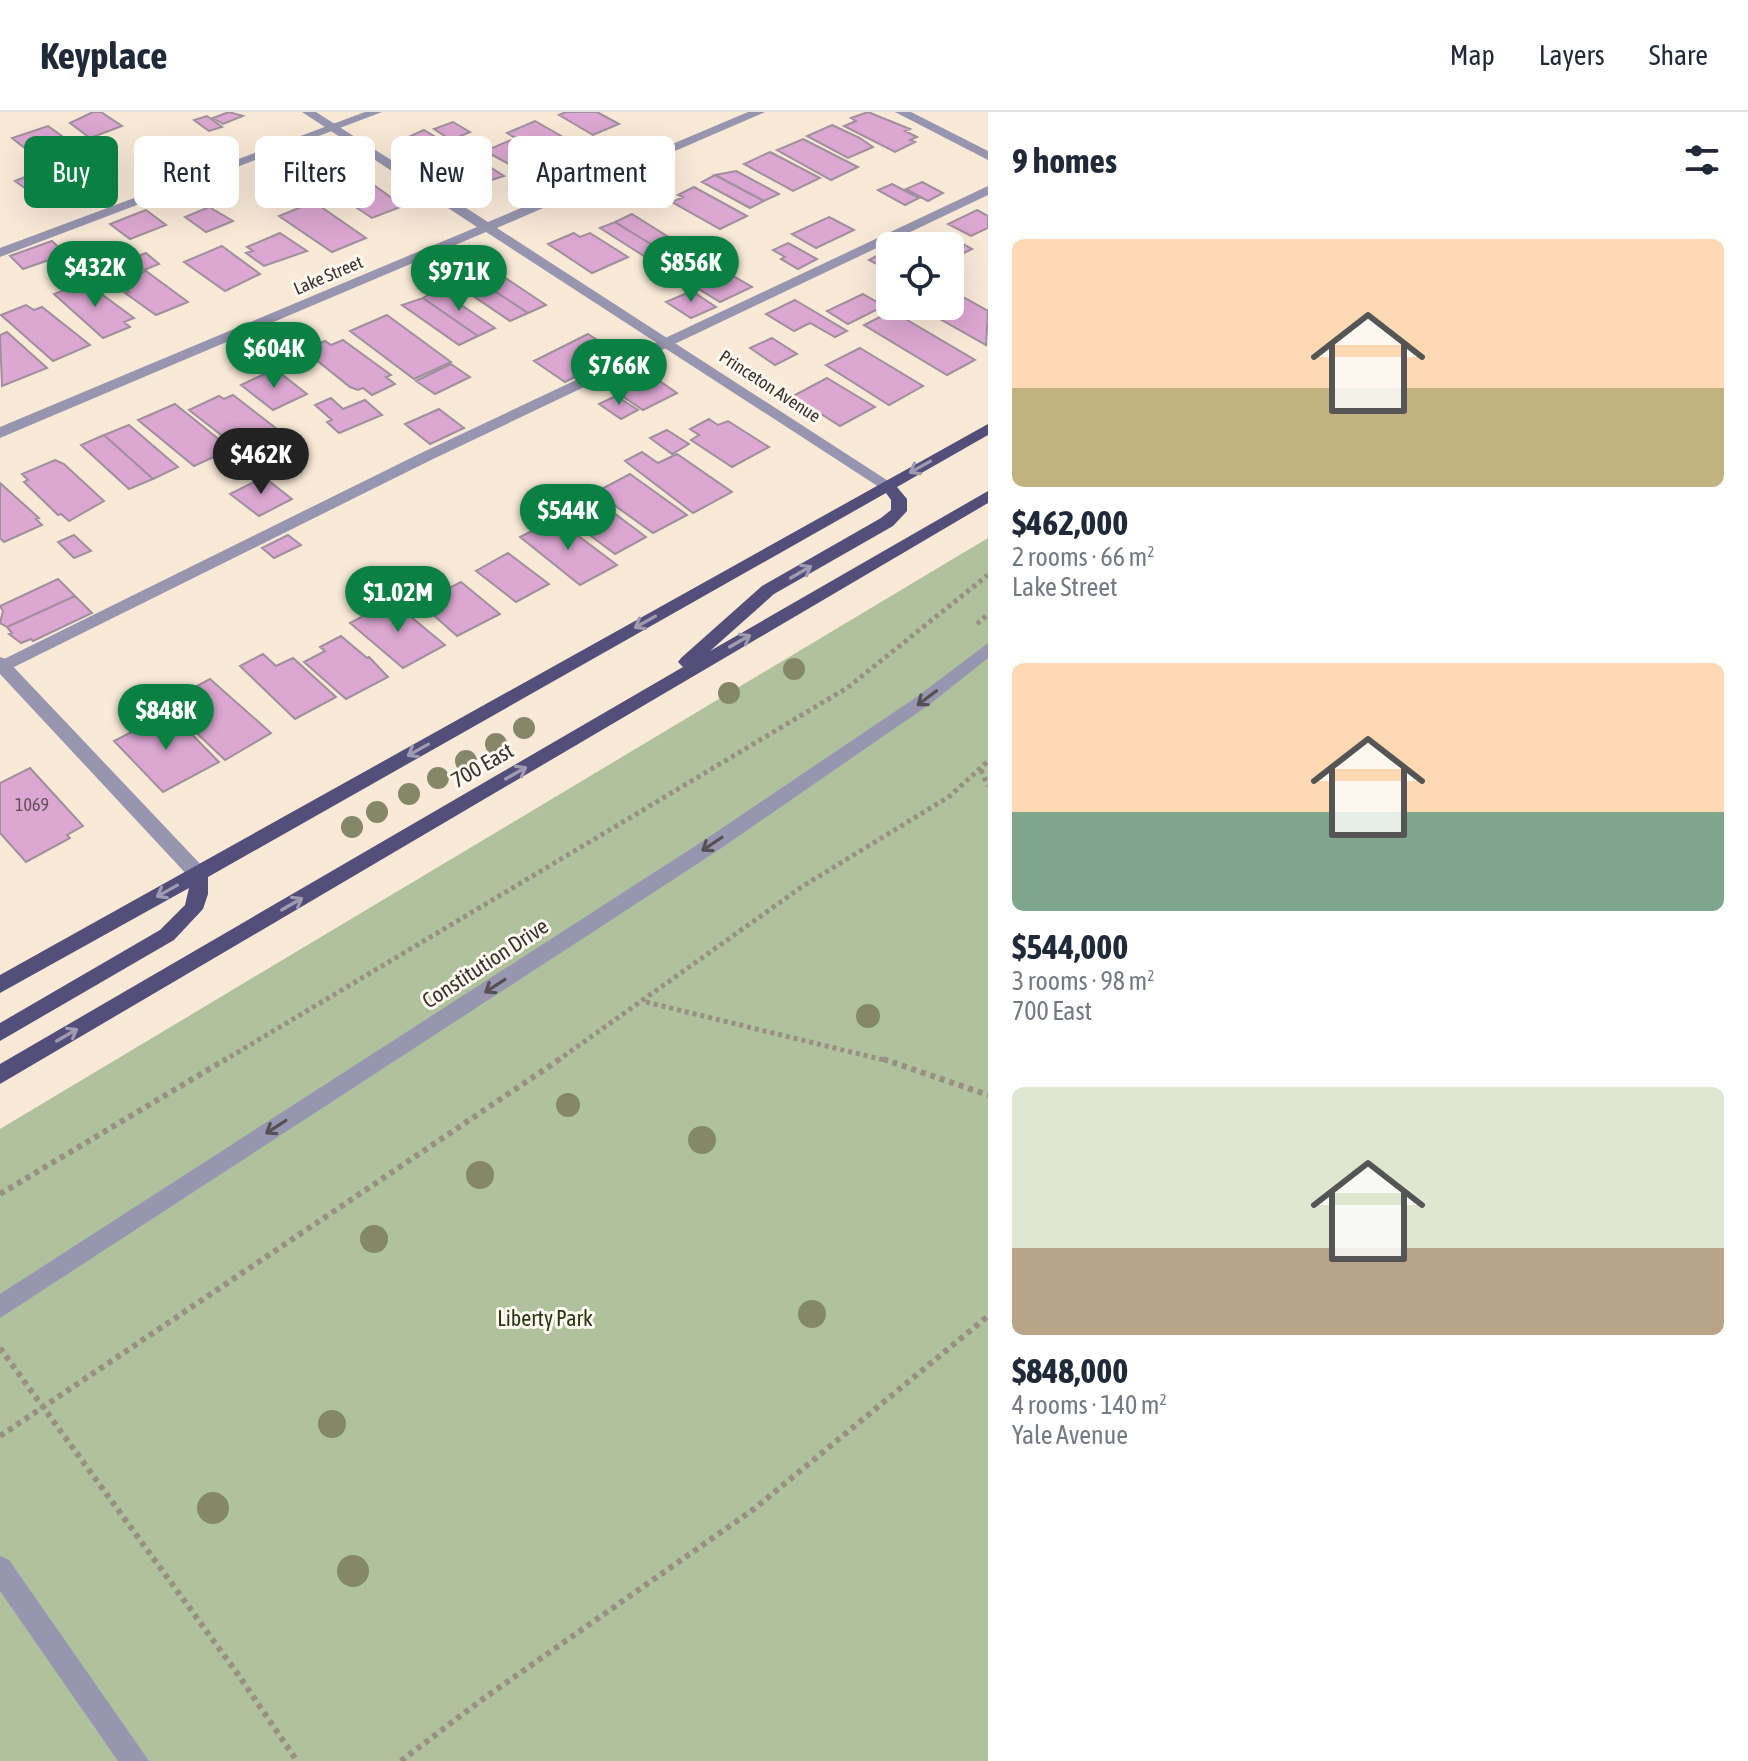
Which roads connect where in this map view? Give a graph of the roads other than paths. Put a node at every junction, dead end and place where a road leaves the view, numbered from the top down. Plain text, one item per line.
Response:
1 (308, 112) edge
2 (376, 112) edge
3 (759, 112) edge
4 (901, 112) edge
5 (333, 128) junction
6 (988, 156) edge
7 (988, 190) edge
8 (487, 227) junction
9 (0, 253) edge
10 (668, 344) junction
11 (988, 429) edge
12 (0, 433) edge
13 (888, 486) junction
14 (988, 496) edge
15 (988, 649) edge
16 (1, 666) edge
17 (654, 692) junction
18 (198, 874) junction
19 (0, 985) edge
20 (0, 1033) edge
21 (0, 1075) edge
22 (0, 1307) edge
23 (0, 1569) edge
24 (135, 1761) edge

1 - 5 street, Princeton Avenue
2 - 5 street
3 - 8 street, Lake Street
4 - 6 street
5 - 8 street, Princeton Avenue
5 - 9 street
7 - 10 street
8 - 10 street, Princeton Avenue
8 - 12 street, Lake Street
10 - 13 street, Princeton Avenue
10 - 16 street
11 -> 13 main road, 700 East
17 -> 13 main road
13 -> 18 main road, 700 East
17 -> 14 main road, 700 East
15 -> 22 street, Constitution Drive
16 - 18 street
21 -> 17 main road, 700 East
18 -> 19 main road, 700 East
18 - 20 main road
23 - 24 street

